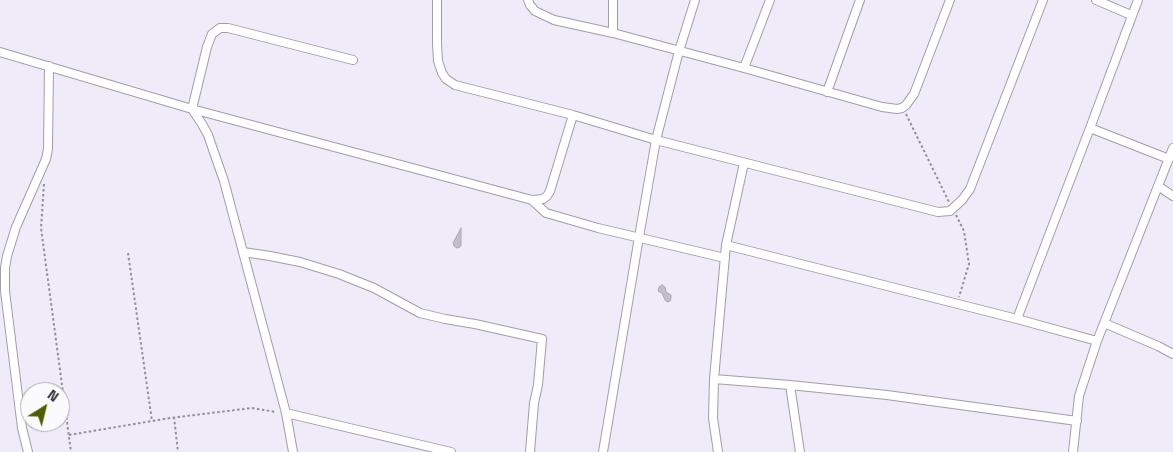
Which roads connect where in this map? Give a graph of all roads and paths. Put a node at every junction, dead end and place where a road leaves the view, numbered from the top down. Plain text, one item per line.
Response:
1 (437, 0) edge
2 (528, 0) edge
3 (612, 0) edge
4 (695, 0) edge
5 (770, 0) edge
6 (860, 0) edge
7 (950, 0) edge
8 (1043, 0) edge
9 (1096, 0) edge
10 (1138, 0) edge
11 (1131, 15) junction
12 (613, 33) junction
13 (679, 51) junction
14 (0, 52) edge
15 (353, 60) dead end
16 (49, 66) junction
17 (744, 68) junction
18 (827, 92) junction
19 (192, 109) junction
20 (573, 115) junction
21 (1090, 128) junction
22 (656, 140) junction
23 (1173, 148) edge
24 (1169, 159) junction
25 (744, 163) junction
26 (44, 179) dead end
27 (1158, 186) junction
28 (1173, 196) edge
29 (532, 200) junction
30 (638, 237) junction
31 (726, 245) junction
32 (243, 252) junction
33 (128, 253) dead end
34 (725, 258) junction
35 (1017, 319) junction
36 (1104, 323) junction
37 (1097, 341) junction
38 (1173, 354) edge
39 (714, 379) junction
40 (790, 385) junction
41 (286, 413) junction
42 (174, 417) junction
43 (152, 421) junction
44 (1076, 421) junction
45 (69, 435) junction
46 (28, 452) edge
47 (71, 452) edge
48 (178, 452) edge
49 (293, 452) edge
50 (451, 452) edge
51 (530, 452) edge
52 (603, 452) edge
53 (718, 452) edge
54 (800, 452) edge
55 (1073, 452) edge

1 - 20 street
2 - 12 street
3 - 12 street
4 - 13 street
5 - 17 street
6 - 18 street
7 - 18 street
8 - 25 street
9 - 11 street
10 - 11 street
11 - 21 street
12 - 13 street
13 - 17 street
13 - 22 street
14 - 16 street
15 - 19 street
16 - 19 street
16 - 46 street
17 - 18 street
19 - 29 street
19 - 32 street
20 - 22 street
20 - 29 street
21 - 24 street
21 - 35 street
22 - 25 street
22 - 30 street
23 - 24 street
24 - 27 street
25 - 31 street
26 - 45 path
27 - 28 street
27 - 36 street
29 - 30 street
30 - 34 street
30 - 52 street
31 - 34 street
31 - 35 street
32 - 41 street
32 - 51 street
33 - 43 path
34 - 39 street
35 - 37 street
36 - 37 street
36 - 38 street
37 - 44 street
39 - 40 street
39 - 53 street
40 - 44 street
40 - 54 street
41 - 42 path
41 - 49 street
41 - 50 street
42 - 43 path
42 - 48 path
43 - 45 path
44 - 55 street
45 - 47 path

